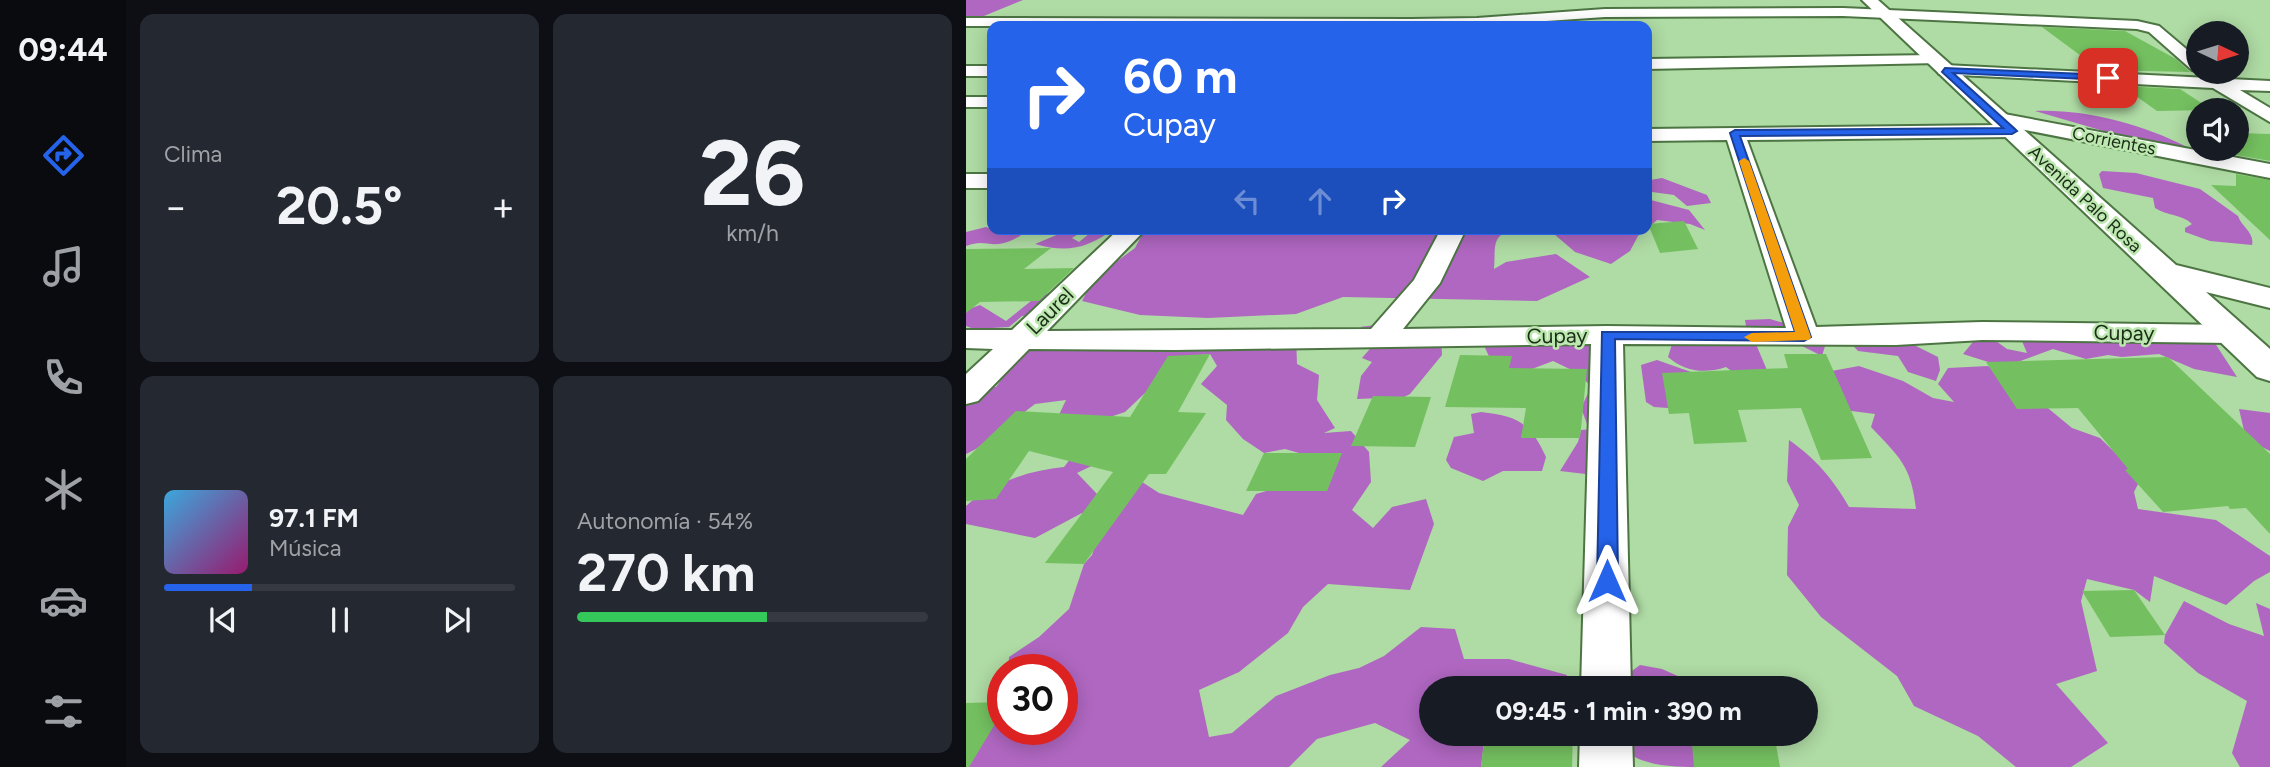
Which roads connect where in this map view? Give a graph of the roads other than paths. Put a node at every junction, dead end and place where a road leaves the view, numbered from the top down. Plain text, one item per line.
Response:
1 (1030, 5) dead end
2 (1129, 7) dead end
3 (1877, 7) edge
4 (1299, 8) dead end
5 (1607, 20) edge
6 (994, 21) edge
7 (1098, 21) edge
8 (1284, 21) edge
9 (1488, 21) edge
10 (966, 22) edge
11 (987, 22) edge
12 (987, 24) edge
13 (966, 33) edge
14 (2186, 57) edge
15 (1652, 64) edge
16 (1939, 65) junction
17 (966, 71) edge
18 (987, 71) edge
19 (2186, 76) edge
20 (2249, 83) edge
21 (2221, 84) edge
22 (2270, 86) edge
23 (966, 102) edge
24 (987, 102) edge
25 (2270, 116) edge
26 (2006, 125) junction
27 (1735, 133) junction
28 (1652, 135) edge
29 (2270, 171) edge
30 (966, 181) edge
31 (987, 181) edge
32 (1128, 235) edge
33 (1451, 235) edge
34 (2164, 271) junction
35 (2270, 298) edge
36 (2232, 334) junction
37 (1607, 335) junction
38 (1381, 336) junction
39 (1804, 337) junction
40 (1022, 338) junction
41 (966, 339) edge
42 (2270, 369) edge
43 (966, 393) edge
44 (1606, 676) edge
45 (1606, 746) edge
46 (1605, 767) edge

1 - 6 street
2 - 7 street
3 - 5 street
3 - 14 street
3 - 16 main road, Avenida Palo Rosa
4 - 8 street
5 - 9 street
10 - 11 street
12 - 13 street
15 - 16 street
16 - 19 street
16 - 26 main road, Avenida Palo Rosa
17 - 18 street
20 - 22 street
21 - 25 street
23 - 24 street
26 - 27 street, Corrientes
26 - 29 street, Corrientes
26 - 34 main road, Avenida Palo Rosa
27 - 28 street, Corrientes
27 - 39 street
30 - 31 street
32 - 40 street, Laurel
33 - 38 street
34 - 35 main road
34 - 36 main road, Avenida Palo Rosa
36 - 39 street, Cupay
36 - 42 main road, Avenida Palo Rosa
37 - 38 street, Cupay
37 - 39 street, Cupay
37 - 44 street
38 - 40 street, Cupay
40 - 41 street, Cupay
40 - 43 street, Laurel
45 - 46 street

